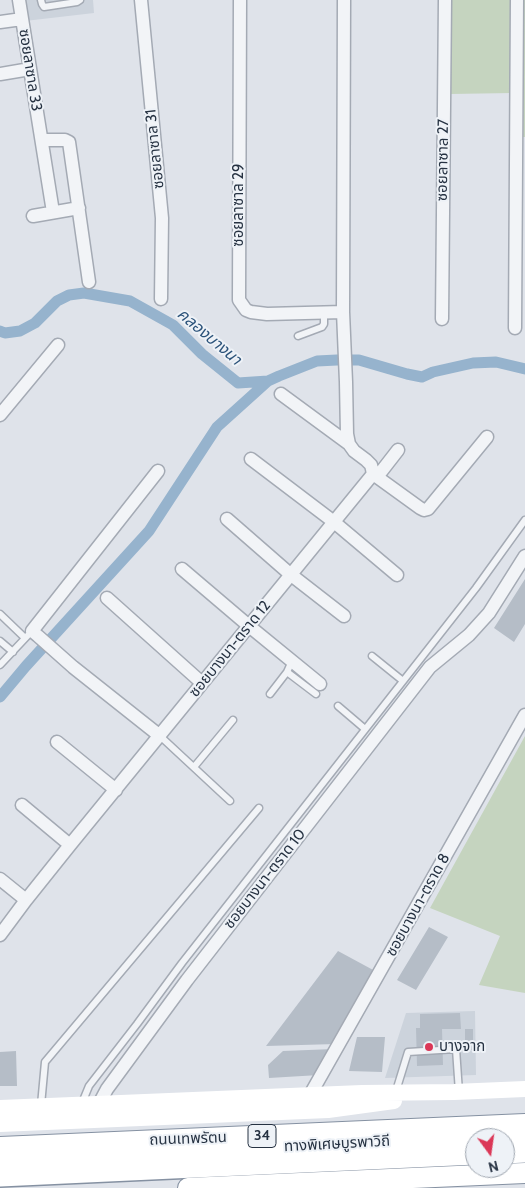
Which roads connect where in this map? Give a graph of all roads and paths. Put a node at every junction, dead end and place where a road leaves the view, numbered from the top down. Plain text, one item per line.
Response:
1 (19, 0) edge
2 (41, 0) edge
3 (80, 0) edge
4 (141, 0) edge
5 (240, 0) edge
6 (344, 0) edge
7 (445, 0) edge
8 (518, 0) edge
9 (22, 19) junction
10 (0, 22) edge
11 (30, 69) junction
12 (0, 74) edge
13 (42, 140) junction
14 (79, 208) junction
15 (52, 212) junction
16 (32, 216) dead end
17 (89, 282) dead end
18 (161, 299) dead end
19 (324, 312) junction
20 (343, 312) junction
21 (442, 319) dead end
22 (515, 328) dead end
23 (298, 336) dead end
24 (58, 345) dead end
25 (0, 393) edge
26 (281, 394) dead end
27 (10, 402) junction
28 (0, 415) edge
29 (487, 437) dead end
30 (349, 444) junction
31 (398, 450) dead end
32 (251, 459) dead end
33 (158, 471) dead end
34 (375, 476) junction
35 (227, 519) dead end
36 (525, 520) edge
37 (334, 522) junction
38 (525, 556) edge
39 (182, 569) dead end
40 (290, 574) junction
41 (397, 575) dead end
42 (107, 598) dead end
43 (0, 614) edge
44 (344, 616) dead end
45 (249, 626) junction
46 (32, 635) junction
47 (0, 641) edge
48 (12, 652) junction
49 (372, 656) dead end
50 (0, 665) edge
51 (290, 667) junction
52 (403, 681) junction
53 (202, 683) junction
54 (318, 689) dead end
55 (270, 694) dead end
56 (338, 706) dead end
57 (525, 715) edge
58 (232, 720) dead end
59 (365, 728) junction
60 (160, 736) junction
61 (57, 742) dead end
62 (194, 767) junction
63 (116, 790) junction
64 (230, 801) dead end
65 (22, 805) dead end
66 (260, 808) dead end
67 (70, 845) junction
68 (0, 879) edge
69 (26, 900) junction
70 (0, 935) edge
71 (525, 1089) edge
72 (395, 1092) junction
73 (456, 1092) junction
74 (310, 1095) junction
75 (82, 1104) junction
76 (99, 1104) junction
77 (41, 1106) junction
78 (0, 1108) edge
79 (0, 1124) edge
80 (525, 1124) edge
81 (525, 1135) edge
82 (0, 1147) edge
83 (465, 1154) edge
84 (0, 1160) edge
85 (525, 1173) edge
86 (0, 1176) edge
87 (188, 1188) edge

1 - 9 street, ซอยลาซาล 33
2 - 3 lane
4 - 18 street, ซอยลาซาล 31
5 - 19 street, ซอยลาซาล 29
6 - 20 street
7 - 21 street, ซอยลาซาล 27
8 - 22 street
9 - 10 street
9 - 11 street, ซอยลาซาล 33
11 - 12 street
11 - 13 street, ซอยลาซาล 33
13 - 14 street
13 - 15 street, ซอยลาซาล 33
14 - 15 street
14 - 17 street
15 - 16 street
19 - 20 street, ซอยลาซาล 29
19 - 23 lane
20 - 30 street
24 - 27 street
25 - 27 street
26 - 30 street
27 - 28 street
29 - 34 street
30 - 34 street
31 - 34 street, ซอยบางนา-ตราด 12
32 - 37 street
33 - 46 street
34 - 37 street, ซอยบางนา-ตราด 12
35 - 40 street
36 - 52 lane
37 - 40 street, ซอยบางนา-ตราด 12
37 - 41 street
38 - 76 street, ซอยบางนา-ตราด 10
39 - 45 street
40 - 44 street
40 - 45 street, ซอยบางนา-ตราด 12
42 - 53 street
43 - 46 lane
45 - 51 street
45 - 53 street, ซอยบางนา-ตราด 12
46 - 48 lane
46 - 60 street
47 - 48 lane
48 - 50 lane
49 - 52 lane
51 - 54 street
51 - 55 lane
52 - 59 lane
53 - 60 street, ซอยบางนา-ตราด 12
56 - 59 lane
57 - 74 street, ซอยบางนา-ตราด 8
58 - 62 lane
59 - 75 lane
60 - 62 lane
60 - 63 street, ซอยบางนา-ตราด 12
61 - 63 street
62 - 64 lane
63 - 67 street, ซอยบางนา-ตราด 12
65 - 67 street
66 - 77 lane
67 - 69 street, ซอยบางนา-ตราด 12
68 - 69 street
69 - 70 street, ซอยบางนา-ตราด 12
71 - 73 main road
72 - 73 main road
72 - 73 lane
72 - 74 main road
73 - 79 main road
74 - 76 main road
75 - 76 main road
75 - 77 main road
77 - 78 main road
80 - 82 highway, ถนนเทพรัตน / 34
81 - 84 highway, ทางพิเศษบูรพาวิถี
83 - 86 highway, ทางพิเศษบูรพาวิถี
85 - 87 highway

